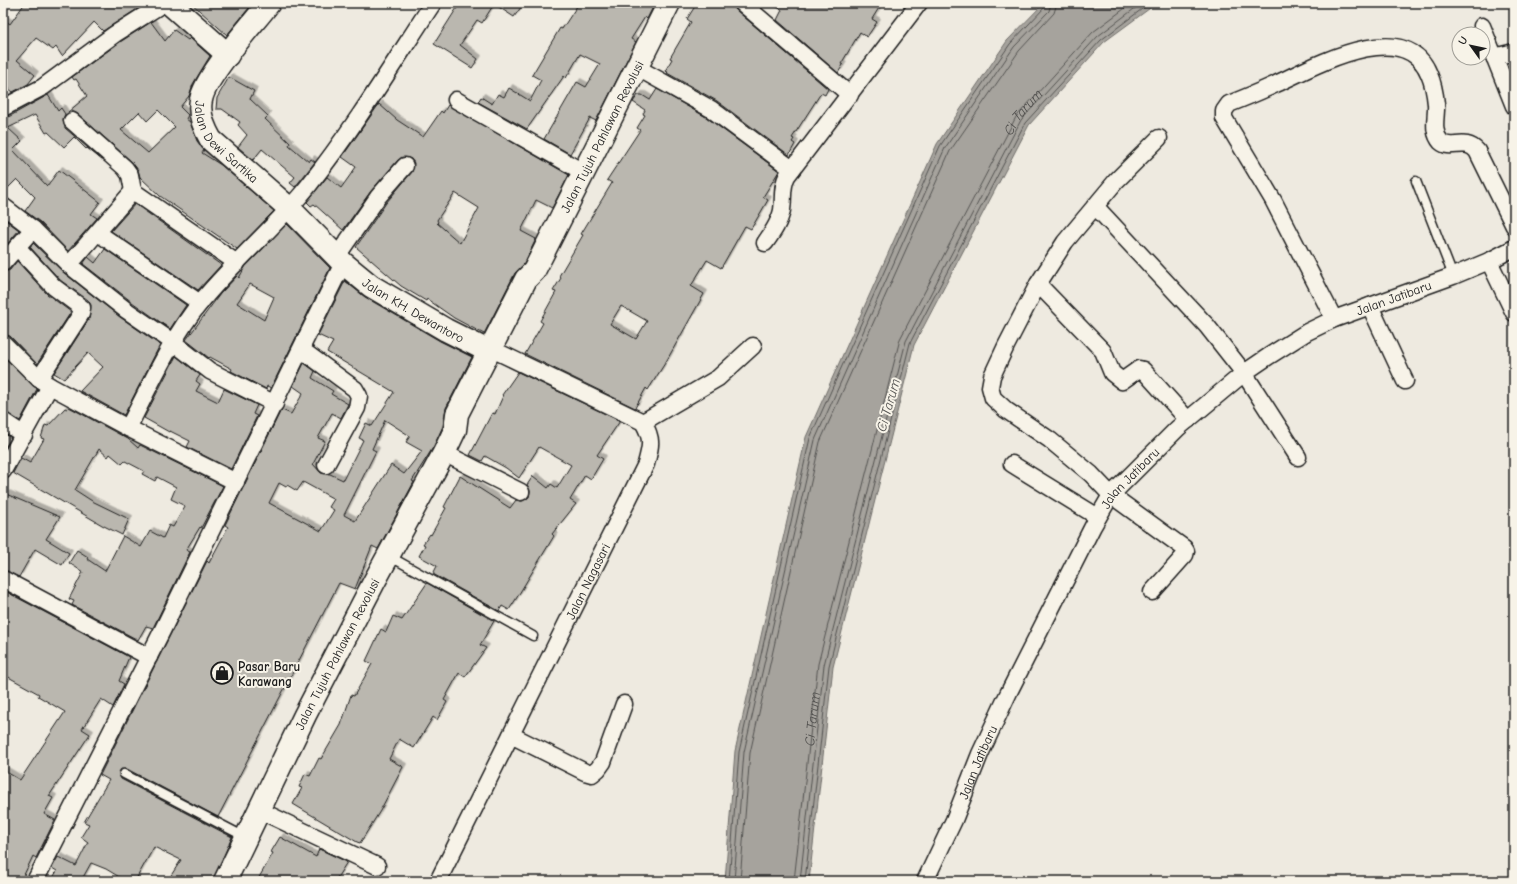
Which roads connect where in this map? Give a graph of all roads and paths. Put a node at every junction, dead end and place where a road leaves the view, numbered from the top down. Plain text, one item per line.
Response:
1 (164, 3) edge
2 (170, 3) edge
3 (270, 3) edge
4 (433, 3) edge
5 (669, 3) edge
6 (742, 3) edge
7 (919, 3) edge
8 (1491, 49) edge
9 (1514, 52) edge
10 (228, 56) junction
11 (1494, 57) junction
12 (636, 67) junction
13 (850, 95) junction
14 (456, 100) dead end
15 (1514, 106) edge
16 (3, 108) edge
17 (72, 121) dead end
18 (1159, 138) dead end
19 (405, 166) dead end
20 (792, 169) junction
21 (584, 172) junction
22 (1416, 181) dead end
23 (133, 191) junction
24 (3, 206) edge
25 (1095, 206) junction
26 (290, 209) junction
27 (1514, 226) edge
28 (32, 229) junction
29 (98, 233) junction
30 (765, 243) dead end
31 (17, 247) junction
32 (1514, 248) edge
33 (340, 259) junction
34 (1489, 261) junction
35 (237, 262) junction
36 (3, 263) edge
37 (69, 265) junction
38 (1453, 276) junction
39 (1038, 284) junction
40 (200, 304) junction
41 (1370, 306) junction
42 (1514, 313) edge
43 (1334, 319) junction
44 (174, 343) junction
45 (3, 344) edge
46 (753, 346) dead end
47 (302, 350) junction
48 (494, 352) junction
49 (1244, 373) junction
50 (1405, 381) dead end
51 (44, 382) junction
52 (275, 404) junction
53 (1188, 420) junction
54 (3, 421) edge
55 (644, 422) junction
56 (128, 428) junction
57 (24, 435) junction
58 (444, 452) junction
59 (1298, 457) dead end
60 (1012, 464) dead end
61 (326, 465) dead end
62 (3, 471) edge
63 (236, 482) junction
64 (522, 492) dead end
65 (1111, 495) junction
66 (1098, 517) junction
67 (388, 555) junction
68 (3, 579) edge
69 (1152, 592) dead end
70 (533, 636) dead end
71 (149, 657) junction
72 (624, 704) dead end
73 (511, 735) junction
74 (124, 774) dead end
75 (259, 810) junction
76 (246, 837) junction
77 (377, 866) dead end
78 (35, 881) edge
79 (225, 881) edge
80 (438, 881) edge
81 (925, 881) edge

1 - 16 street
2 - 10 main road
3 - 10 main road, Jalan Dewi Sartika
4 - 26 street
5 - 12 main road, Jalan Tujuh Pahlawan Revolusi
6 - 13 street
7 - 13 street
8 - 11 street
9 - 11 street
10 - 26 main road, Jalan Dewi Sartika
11 - 15 street
12 - 20 street
12 - 21 main road, Jalan Tujuh Pahlawan Revolusi
13 - 20 street
14 - 21 street
17 - 23 street
18 - 25 street
19 - 33 street
20 - 30 street
21 - 48 main road, Jalan Tujuh Pahlawan Revolusi
22 - 38 lane
23 - 29 street
23 - 35 street
24 - 28 street
25 - 39 street
25 - 49 street
26 - 33 main road, Jalan Dewi Sartika
26 - 35 street
27 - 43 street
28 - 31 street
28 - 37 street
29 - 37 street
29 - 40 street
31 - 36 street
31 - 51 street
32 - 34 street, Jalan Jatibaru
33 - 47 street
33 - 48 main road, Jalan KH. Dewantoro
34 - 38 street, Jalan Jatibaru
34 - 42 street
35 - 40 street
37 - 44 street
38 - 41 street, Jalan Jatibaru
39 - 53 street
39 - 65 street
40 - 44 street
41 - 43 street, Jalan Jatibaru
41 - 50 street
43 - 49 street, Jalan Jatibaru
44 - 52 street
44 - 56 street
45 - 51 street
46 - 55 street
47 - 52 street
47 - 61 street
48 - 55 street
48 - 58 main road, Jalan Tujuh Pahlawan Revolusi
49 - 53 street, Jalan Jatibaru
49 - 59 street
51 - 56 street
51 - 57 street
52 - 63 street
53 - 65 street, Jalan Jatibaru
54 - 57 street
55 - 73 street, Jalan Nagasari
56 - 63 street
57 - 62 street
58 - 64 street
58 - 67 main road, Jalan Tujuh Pahlawan Revolusi
60 - 66 street
63 - 71 street
65 - 66 street, Jalan Jatibaru
65 - 69 street
66 - 81 street, Jalan Jatibaru
67 - 70 lane
67 - 75 main road, Jalan Tujuh Pahlawan Revolusi
68 - 71 street
71 - 78 street
72 - 73 street
73 - 80 street, Jalan Nagasari
74 - 76 lane
75 - 76 main road, Jalan Tujuh Pahlawan Revolusi
75 - 77 street
76 - 79 main road, Jalan Tujuh Pahlawan Revolusi

